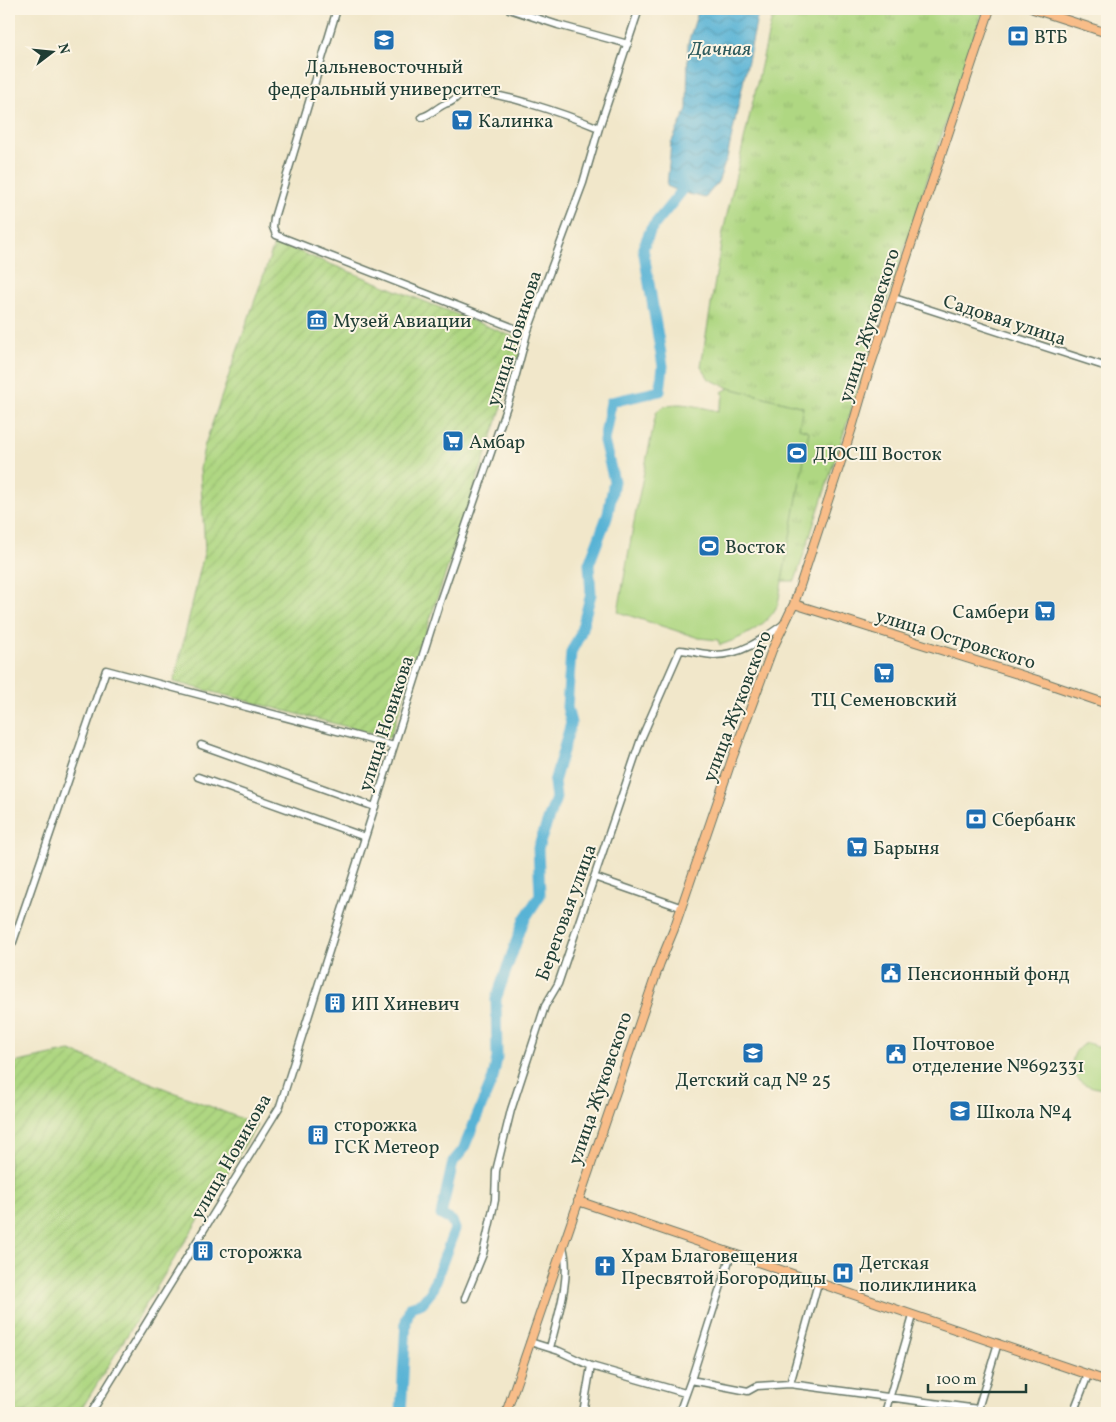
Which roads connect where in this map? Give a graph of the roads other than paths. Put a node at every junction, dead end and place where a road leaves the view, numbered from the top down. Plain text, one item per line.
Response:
1 (336, 9) edge
2 (509, 9) edge
3 (639, 9) edge
4 (990, 9) edge
5 (1033, 9) edge
6 (1107, 33) edge
7 (628, 44) junction
8 (422, 117) dead end
9 (599, 128) junction
10 (894, 298) junction
11 (527, 333) junction
12 (1107, 368) edge
13 (794, 604) junction
14 (785, 624) junction
15 (1107, 704) edge
16 (201, 746) dead end
17 (394, 746) junction
18 (198, 777) dead end
19 (374, 807) junction
20 (365, 837) junction
21 (594, 877) junction
22 (680, 907) junction
23 (9, 940) edge
24 (578, 1201) junction
25 (563, 1247) junction
26 (731, 1254) junction
27 (818, 1283) junction
28 (465, 1298) dead end
29 (913, 1316) junction
30 (530, 1342) junction
31 (998, 1344) junction
32 (550, 1348) junction
33 (592, 1366) junction
34 (1088, 1374) junction
35 (692, 1380) junction
36 (1107, 1381) edge
37 (790, 1384) junction
38 (686, 1393) junction
39 (890, 1398) junction
40 (93, 1413) edge
41 (506, 1413) edge
42 (583, 1413) edge
43 (679, 1413) edge
44 (885, 1413) edge
45 (1073, 1413) edge

1 - 11 street
2 - 7 street
3 - 7 street, улица Новикова
4 - 10 main road, улица Жуковского
5 - 6 main road
7 - 9 street, улица Новикова
8 - 9 street
9 - 11 street, улица Новикова
10 - 12 street, Садовая улица
10 - 13 main road, улица Жуковского
11 - 17 street, улица Новикова
13 - 14 main road, улица Жуковского
13 - 15 main road, улица Островского
14 - 21 street, Береговая улица
14 - 22 main road, улица Жуковского
16 - 19 street
17 - 19 street, улица Новикова
17 - 23 street
18 - 20 street
19 - 20 street, улица Новикова
20 - 40 street, улица Новикова
21 - 22 street
21 - 28 street, Береговая улица
22 - 24 main road, улица Жуковского
24 - 25 main road, улица Жуковского
24 - 26 main road
25 - 30 main road, улица Жуковского
25 - 32 street
26 - 27 main road
26 - 35 street
27 - 29 main road
27 - 37 street
29 - 31 main road
29 - 39 street
30 - 32 street
30 - 41 main road, улица Жуковского
31 - 34 main road
31 - 39 street
32 - 33 street
33 - 38 street
33 - 42 street
34 - 36 main road
34 - 45 street
35 - 37 street
35 - 38 street
37 - 39 street
38 - 43 street
39 - 44 street

